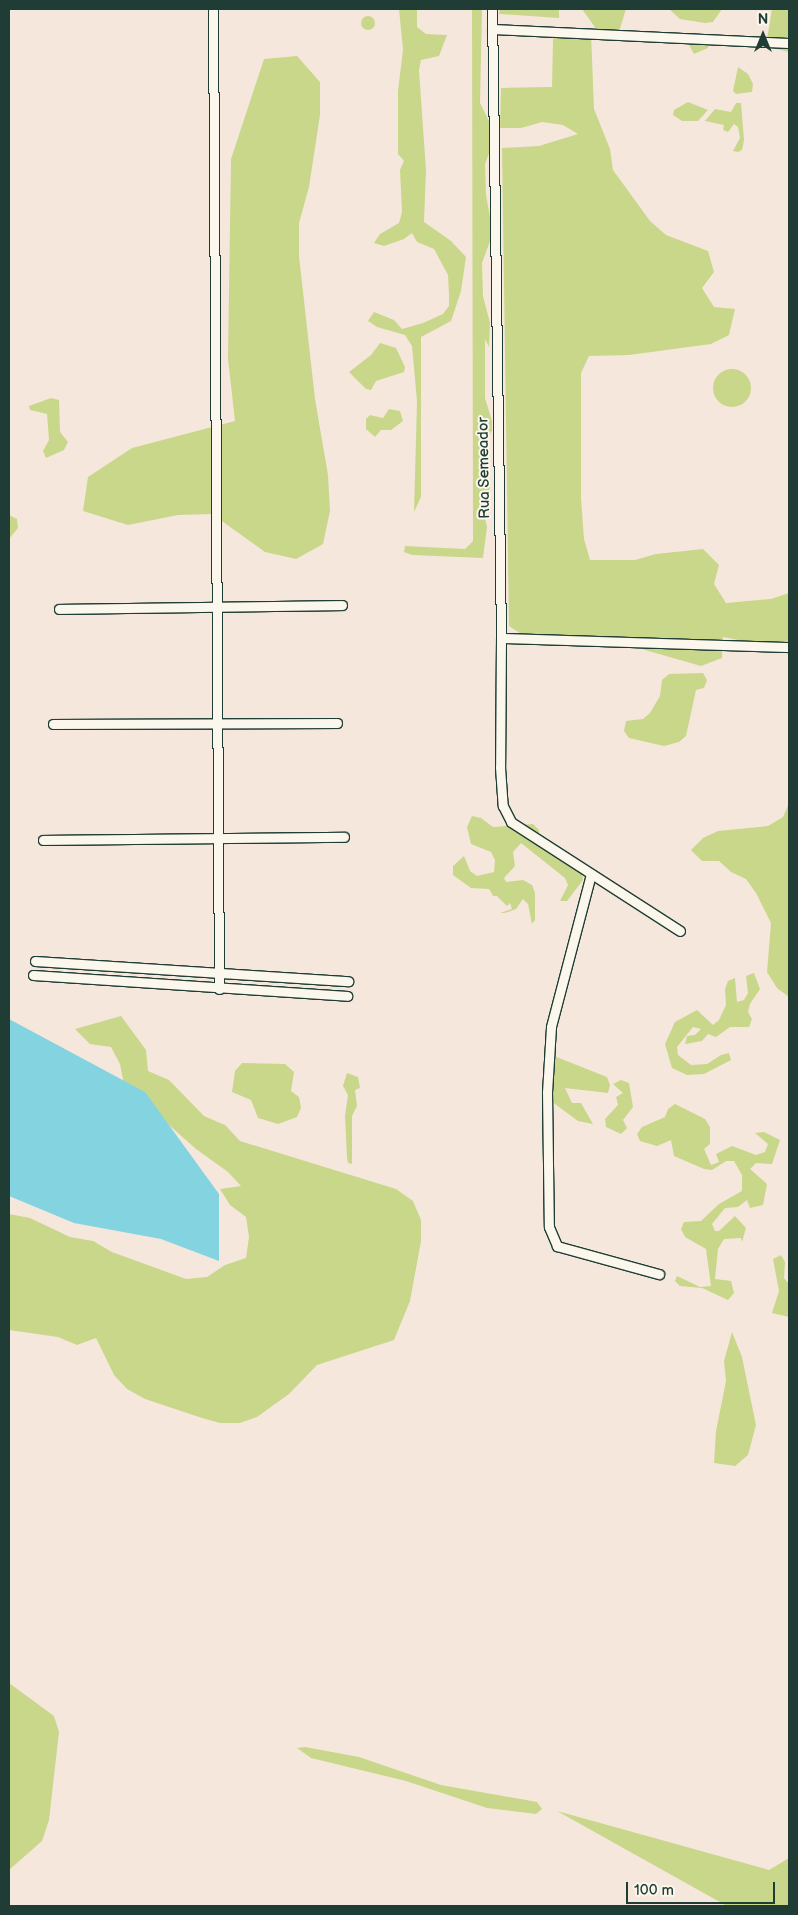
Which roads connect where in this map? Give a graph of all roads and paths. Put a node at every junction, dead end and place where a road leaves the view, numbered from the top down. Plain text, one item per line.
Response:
1 (213, 9) edge
2 (492, 9) edge
3 (492, 29) junction
4 (789, 43) edge
5 (217, 605) junction
6 (342, 605) dead end
7 (59, 609) dead end
8 (500, 638) junction
9 (789, 647) edge
10 (217, 722) junction
11 (338, 723) dead end
12 (53, 724) dead end
13 (344, 837) dead end
14 (218, 838) junction
15 (44, 840) dead end
16 (590, 874) junction
17 (680, 931) dead end
18 (35, 961) dead end
19 (218, 974) junction
20 (33, 975) dead end
21 (348, 981) dead end
22 (218, 989) junction
23 (347, 996) dead end
24 (659, 1274) dead end

1 - 5 street
2 - 3 street, Rua Semeador
3 - 4 street
3 - 8 street, Rua Semeador
5 - 6 street
5 - 7 street
5 - 10 street
8 - 9 street
8 - 16 street, Rua Semeador
10 - 11 street
10 - 12 street
10 - 14 street
13 - 14 street
14 - 15 street
14 - 19 street
16 - 17 street, Rua Semeador
16 - 24 street
18 - 19 street
19 - 21 street
19 - 22 street
20 - 22 street
22 - 23 street

